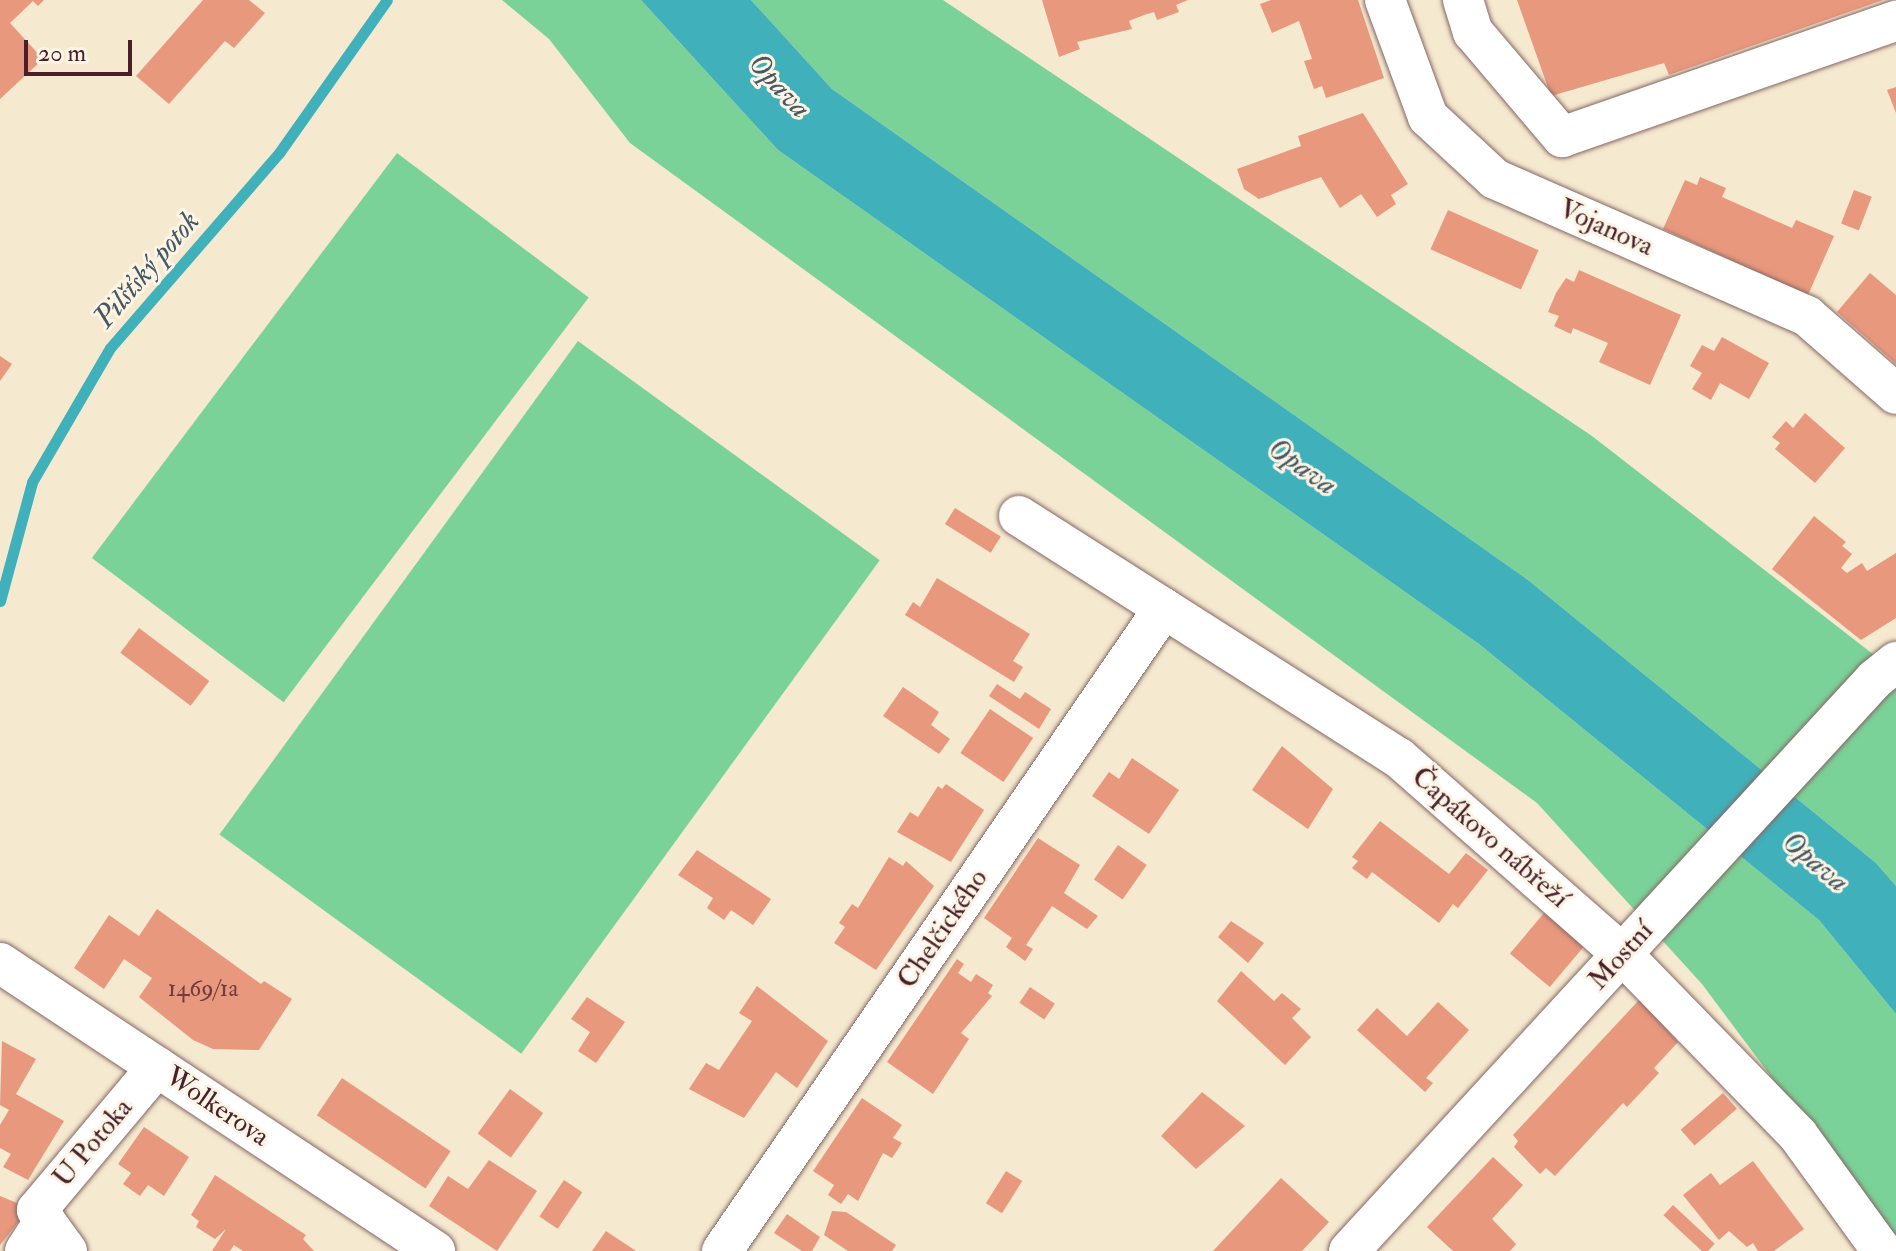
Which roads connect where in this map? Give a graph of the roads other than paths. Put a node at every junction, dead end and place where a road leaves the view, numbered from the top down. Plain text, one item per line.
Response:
1 (1385, 0) edge
2 (1463, 0) edge
3 (1896, 21) edge
4 (1896, 394) edge
5 (1019, 516) dead end
6 (1164, 608) junction
7 (1885, 670) edge
8 (1623, 955) junction
9 (0, 963) edge
10 (157, 1067) junction
11 (46, 1241) edge
12 (435, 1251) edge
13 (722, 1251) edge
14 (1349, 1251) edge
15 (1882, 1251) edge

1 - 4 street, Vojanova
2 - 3 street
5 - 6 street, Čapákovo nábřeží
6 - 8 street, Čapákovo nábřeží
6 - 13 street, Chelčického
7 - 8 street, Mostní
8 - 14 street, Mostní
8 - 15 street, Čapákovo nábřeží
9 - 10 street, Wolkerova
10 - 11 street, U Potoka
10 - 12 street, Wolkerova

